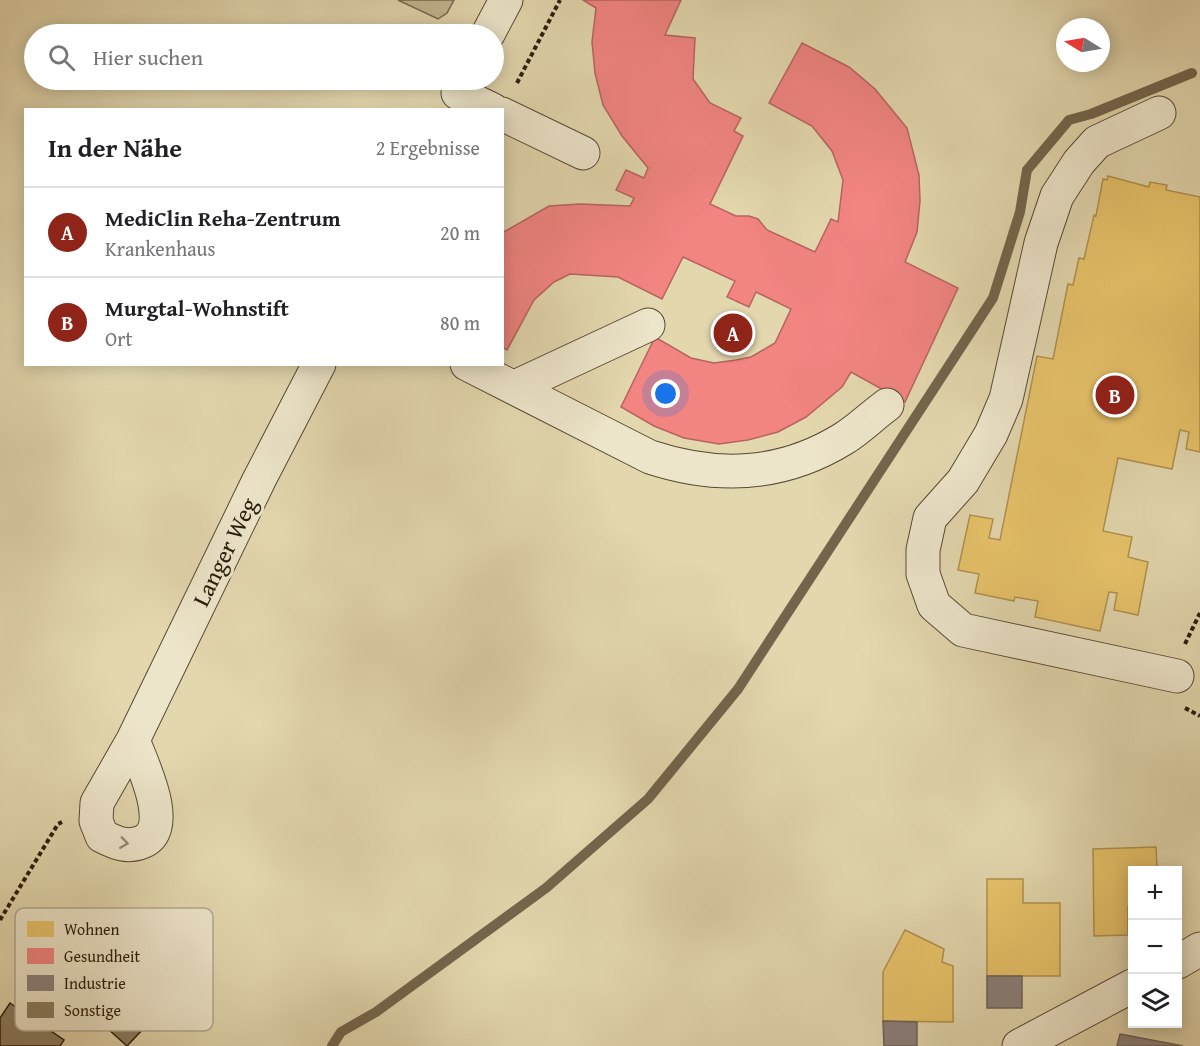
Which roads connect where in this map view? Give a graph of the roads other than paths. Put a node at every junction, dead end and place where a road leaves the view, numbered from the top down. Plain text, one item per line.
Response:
1 (506, 0) edge
2 (494, 24) edge
3 (458, 94) edge
4 (503, 105) edge
5 (1159, 113) dead end
6 (584, 153) dead end
7 (648, 325) dead end
8 (318, 366) edge
9 (471, 366) edge
10 (515, 387) junction
11 (887, 405) dead end
12 (1177, 676) dead end
13 (133, 740) junction
14 (1200, 949) edge
15 (1182, 960) edge
16 (1128, 988) edge
17 (1019, 1046) edge

1 - 2 street
3 - 4 street
4 - 6 street
5 - 12 street
7 - 10 street
8 - 13 street, Langer Weg
9 - 10 street
10 - 11 street
13 -> 13 street, Langer Weg
14 - 15 street
16 - 17 street

